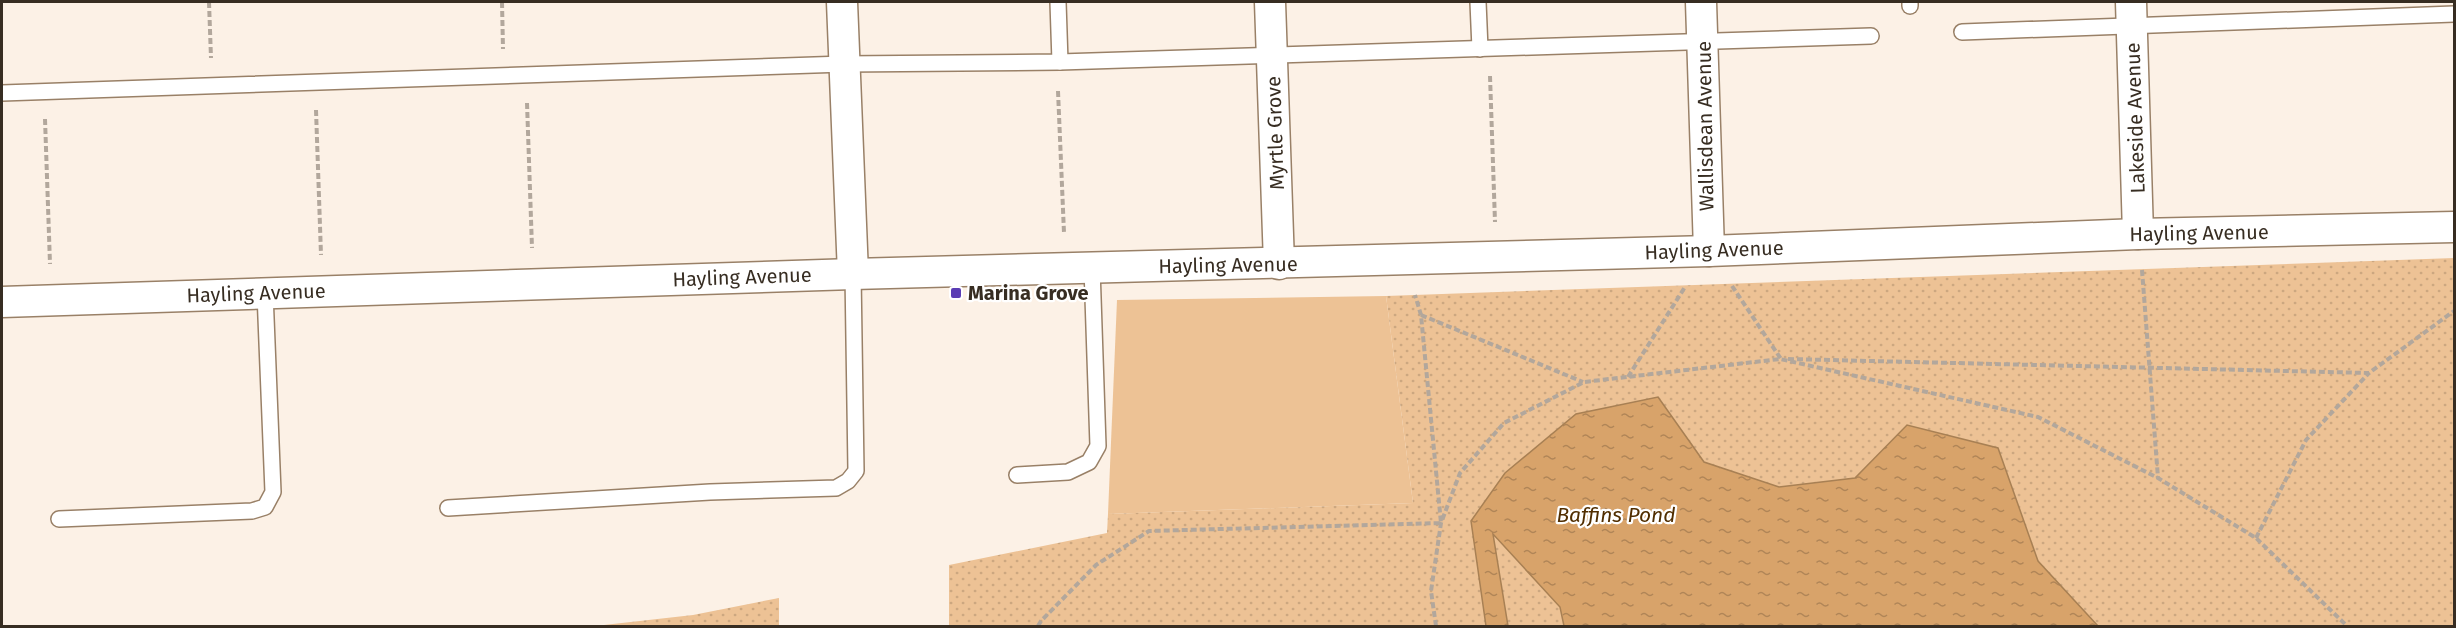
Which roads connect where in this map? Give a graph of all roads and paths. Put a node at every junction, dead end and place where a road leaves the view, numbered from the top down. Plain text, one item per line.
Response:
1 (209, 2) edge
2 (502, 2) edge
3 (842, 2) edge
4 (1058, 2) edge
5 (1270, 2) edge
6 (1478, 2) edge
7 (1701, 2) edge
8 (2131, 14) edge
9 (2454, 14) edge
10 (1962, 32) dead end
11 (1871, 36) dead end
12 (1703, 42) junction
13 (1485, 49) junction
14 (1272, 56) junction
15 (1078, 61) junction
16 (1060, 62) junction
17 (844, 64) junction
18 (526, 75) junction
19 (504, 76) junction
20 (315, 82) junction
21 (212, 86) junction
22 (44, 91) junction
23 (2, 93) edge
24 (2454, 227) edge
25 (2138, 234) junction
26 (1709, 250) junction
27 (1496, 257) junction
28 (1406, 260) junction
29 (1279, 264) junction
30 (1079, 268) junction
31 (853, 274) junction
32 (533, 284) junction
33 (322, 291) junction
34 (265, 293) junction
35 (51, 300) junction
36 (2, 302) edge
37 (2454, 311) edge
38 (1421, 315) junction
39 (1780, 359) junction
40 (2151, 368) junction
41 (2369, 373) junction
42 (1628, 377) junction
43 (1584, 382) junction
44 (1017, 475) dead end
45 (2158, 478) junction
46 (448, 508) dead end
47 (59, 519) dead end
48 (1441, 523) junction
49 (2256, 538) junction
50 (1038, 627) edge
51 (1436, 627) edge
52 (2347, 627) edge

1 - 21 path
2 - 19 path
3 - 17 street
4 - 16 lane
5 - 14 street, Myrtle Grove
6 - 13 lane
7 - 12 street, Wallisdean Avenue
8 - 9 lane
8 - 10 lane
8 - 25 street, Lakeside Avenue
11 - 12 lane
12 - 13 lane
12 - 26 street, Wallisdean Avenue
13 - 14 lane
13 - 27 path
14 - 15 lane
14 - 29 street, Myrtle Grove
15 - 16 lane
15 - 30 path
16 - 17 lane
17 - 18 lane
17 - 31 street
18 - 19 lane
18 - 32 path
19 - 20 lane
20 - 21 lane
20 - 33 path
21 - 22 lane
22 - 23 lane
22 - 35 path
24 - 25 street, Hayling Avenue
25 - 26 street, Hayling Avenue
25 - 40 path
26 - 27 street, Hayling Avenue
26 - 39 path
26 - 42 path
27 - 28 street, Hayling Avenue
28 - 29 street, Hayling Avenue
28 - 38 path
29 - 30 street, Hayling Avenue
30 - 31 street, Hayling Avenue
30 - 44 lane
31 - 32 street, Hayling Avenue
31 - 46 lane
32 - 33 street, Hayling Avenue
33 - 34 street, Hayling Avenue
34 - 35 street, Hayling Avenue
34 - 47 lane
35 - 36 street, Hayling Avenue
37 - 41 path
38 - 43 path
38 - 48 path
39 - 40 path
39 - 42 path
39 - 45 path
40 - 41 path
40 - 45 path
41 - 49 path
42 - 43 path
43 - 48 path
45 - 49 path
48 - 50 path
48 - 51 path
49 - 52 path

